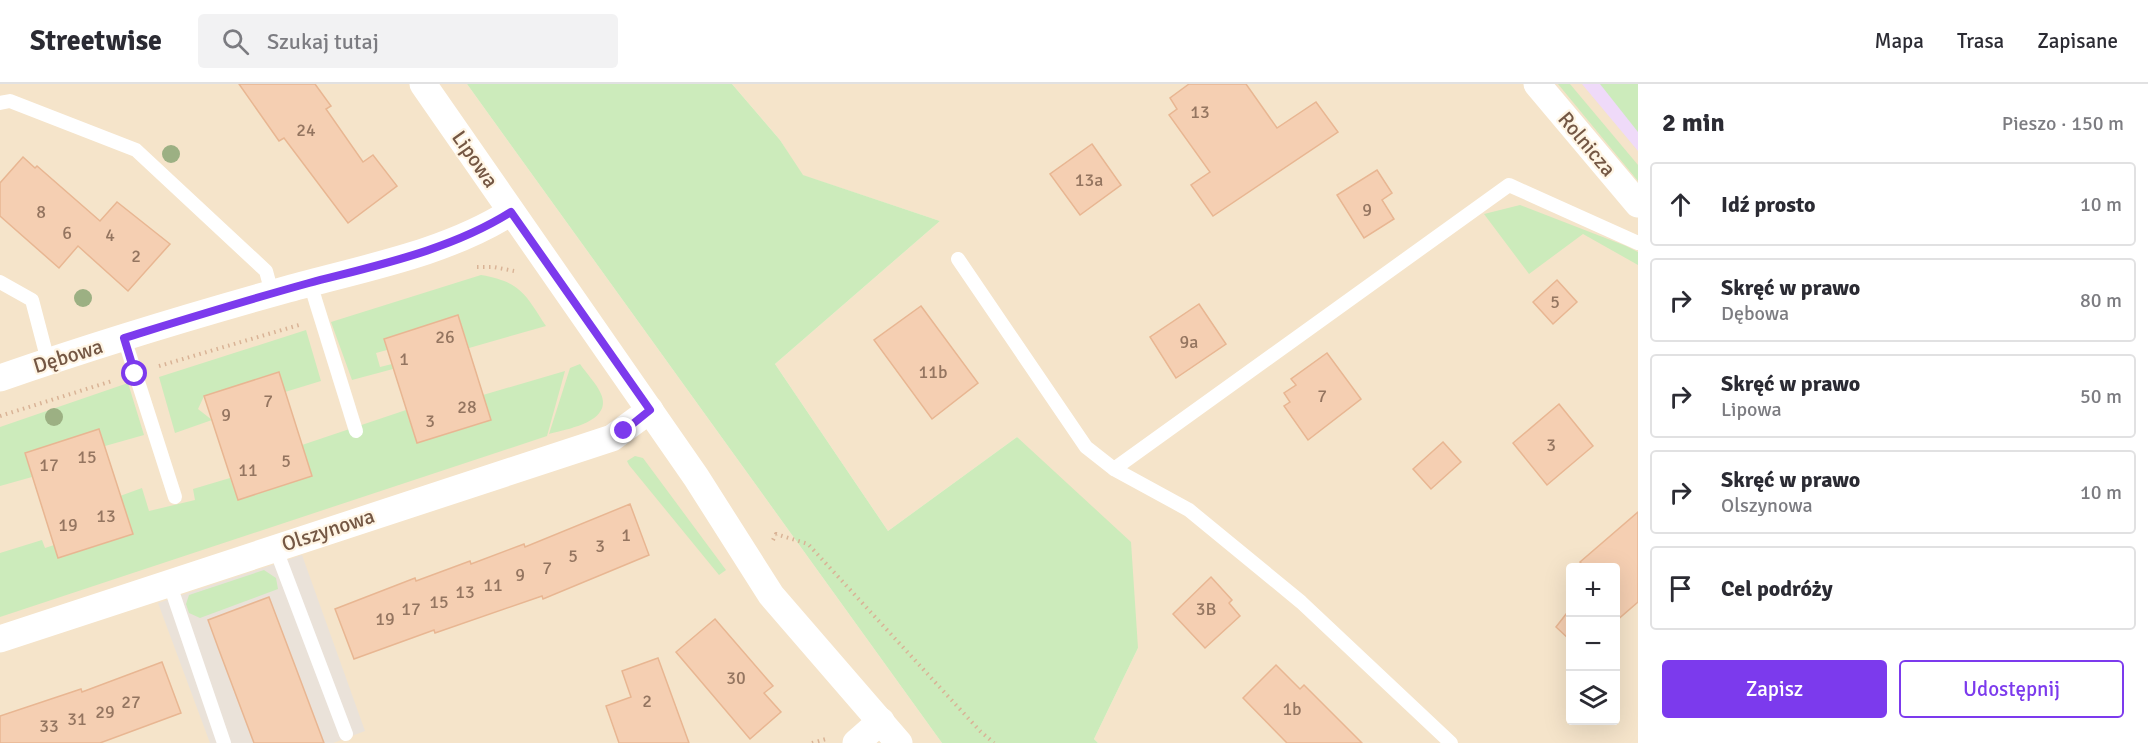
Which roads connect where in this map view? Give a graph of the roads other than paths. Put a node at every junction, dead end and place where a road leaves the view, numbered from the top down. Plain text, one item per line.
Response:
1 (423, 84) edge
2 (1536, 84) edge
3 (0, 103) edge
4 (1638, 204) edge
5 (511, 212) junction
6 (1638, 243) edge
7 (958, 260) dead end
8 (0, 282) edge
9 (310, 283) junction
10 (272, 293) junction
11 (124, 338) junction
12 (48, 361) junction
13 (0, 378) edge
14 (650, 410) junction
15 (356, 431) dead end
16 (1114, 469) junction
17 (175, 497) dead end
18 (275, 547) junction
19 (169, 582) junction
20 (0, 639) edge
21 (881, 721) junction
22 (346, 734) dead end
23 (224, 743) edge
24 (856, 743) edge
25 (899, 743) edge
26 (1451, 743) edge

1 - 5 street, Lipowa
2 - 4 street, Rolnicza
3 - 10 lane
5 - 9 street, Dębowa
5 - 14 street, Lipowa
6 - 16 lane
7 - 16 lane
8 - 12 lane
9 - 10 street, Dębowa
9 - 15 lane
10 - 11 street, Dębowa
11 - 12 street, Dębowa
11 - 17 lane
12 - 13 street, Dębowa
14 - 18 street, Olszynowa
14 - 21 street, Lipowa
16 - 26 lane
18 - 19 street, Olszynowa
18 - 22 lane
19 - 20 street, Olszynowa
19 - 23 lane
21 - 24 street
21 - 25 street, Lipowa

